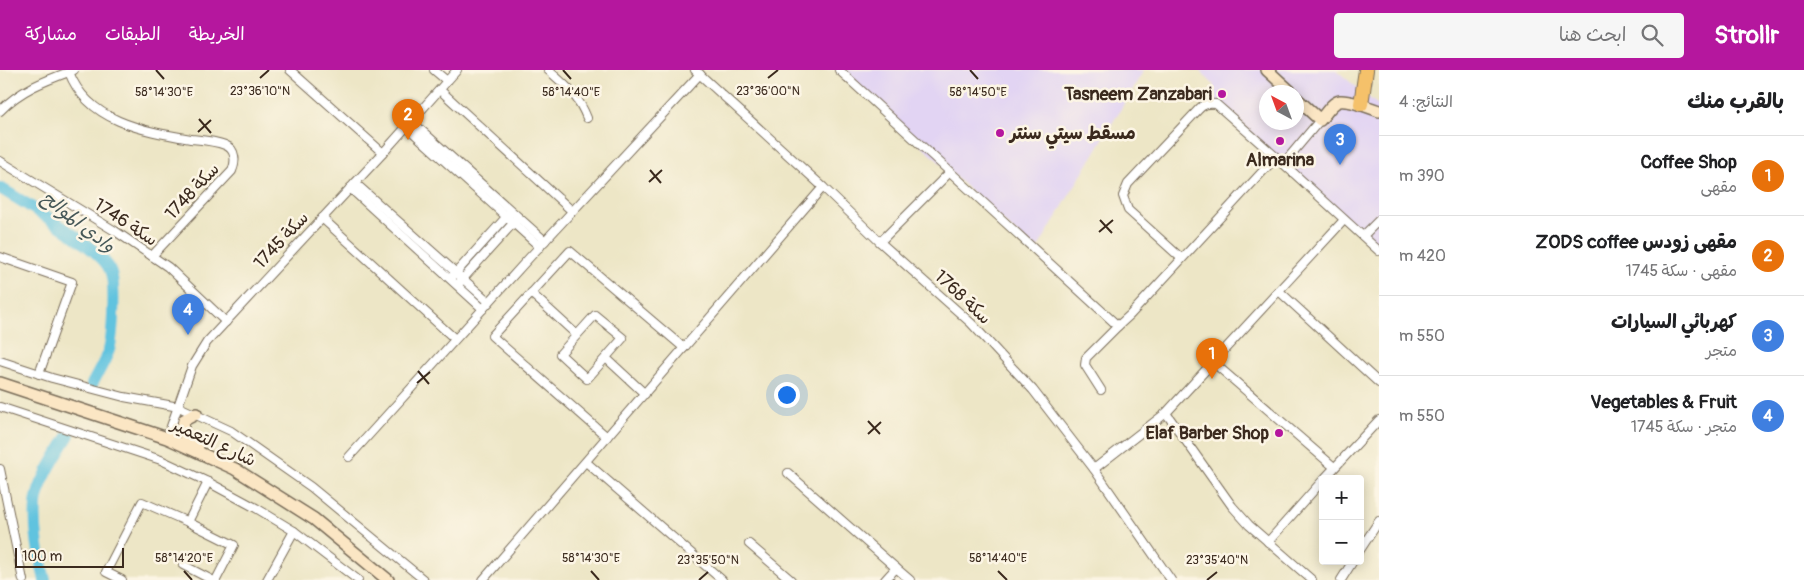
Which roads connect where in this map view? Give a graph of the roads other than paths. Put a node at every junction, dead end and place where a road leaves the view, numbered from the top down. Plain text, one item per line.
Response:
1 (290, 70) edge
2 (434, 70) edge
3 (457, 70) edge
4 (548, 70) edge
5 (839, 70) edge
6 (1267, 70) edge
7 (1366, 70) edge
8 (72, 71) edge
9 (698, 72) edge
10 (447, 81) junction
11 (1283, 85) edge
12 (440, 90) junction
13 (1362, 104) junction
14 (1304, 105) edge
15 (1379, 110) edge
16 (0, 111) edge
17 (587, 118) dead end
18 (1320, 120) junction
19 (409, 124) junction
20 (383, 153) junction
21 (1276, 157) junction
22 (0, 160) edge
23 (1283, 164) junction
24 (950, 172) junction
25 (352, 186) junction
26 (823, 187) junction
27 (572, 211) junction
28 (509, 214) junction
29 (322, 218) junction
30 (516, 220) junction
31 (1344, 220) junction
32 (1379, 220) edge
33 (1363, 236) junction
34 (880, 242) junction
35 (542, 244) junction
36 (1379, 251) edge
37 (152, 256) junction
38 (0, 257) edge
39 (1182, 258) junction
40 (456, 273) junction
41 (450, 279) junction
42 (463, 279) junction
43 (457, 285) junction
44 (1279, 291) junction
45 (531, 293) junction
46 (489, 302) junction
47 (483, 309) junction
48 (226, 322) junction
49 (1118, 326) junction
50 (577, 335) junction
51 (455, 339) junction
52 (684, 348) junction
53 (606, 358) junction
54 (0, 361) edge
55 (1214, 362) junction
56 (39, 374) junction
57 (0, 383) edge
58 (1379, 383) edge
59 (1101, 390) dead end
60 (645, 394) junction
61 (0, 407) edge
62 (179, 408) junction
63 (1166, 413) junction
64 (196, 414) junction
65 (1379, 420) edge
66 (167, 438) junction
67 (607, 438) junction
68 (208, 457) junction
69 (349, 457) dead end
70 (586, 462) junction
71 (1334, 467) junction
72 (0, 469) edge
73 (1094, 469) junction
74 (788, 473) dead end
75 (1327, 475) edge
76 (208, 482) junction
77 (1319, 484) edge
78 (1379, 521) edge
79 (188, 522) junction
80 (294, 531) junction
81 (1268, 542) junction
82 (749, 544) dead end
83 (1364, 544) edge
84 (183, 564) dead end
85 (1350, 565) edge
86 (896, 568) junction
87 (23, 580) edge
88 (122, 580) edge
89 (214, 580) edge
90 (268, 580) edge
91 (358, 580) edge
92 (388, 580) edge
93 (424, 580) edge
94 (483, 580) edge
95 (722, 580) edge
96 (791, 580) edge
97 (885, 580) edge
98 (910, 580) edge
99 (1170, 580) edge
100 (1312, 580) edge
101 (1341, 580) edge

1 - 20 street
2 - 10 street
3 - 10 street, سكة 1745
4 - 17 street
5 - 24 street
6 - 11 main road
7 - 13 highway
8 - 16 street
8 - 37 street, سكة 1748
9 - 26 street, سكة 1768
9 - 27 street
10 - 12 street, سكة 1745
12 - 19 street, سكة 1745
12 - 27 street
13 - 15 main road
13 - 18 main road
14 - 18 main road
18 - 23 street
19 - 20 street, سكة 1745
19 - 28 street
20 - 25 street, سكة 1745
21 - 23 street
21 - 39 street
21 - 39 street
22 - 37 street, سكة 1746
23 - 31 street
24 - 34 street
24 - 49 street
25 - 29 street, سكة 1745
25 - 40 street
25 - 41 street
26 - 34 street, سكة 1768
26 - 52 street
27 - 35 street
28 - 30 street
28 - 40 street
29 - 48 street, سكة 1745
29 - 51 street
30 - 35 street
30 - 42 street
31 - 33 street
31 - 44 street
32 - 33 street
33 - 36 street
34 - 73 street, سكة 1768
35 - 46 street
37 - 48 street, سكة 1746
38 - 56 street
39 - 49 street
40 - 41 street
40 - 42 street
41 - 43 street
42 - 43 street
42 - 46 street
43 - 47 street
44 - 55 street
44 - 58 street
45 - 50 street
45 - 52 street
45 - 67 street
46 - 47 street
47 - 51 street
48 - 62 street, سكة 1745
49 - 59 street
50 - 53 street
50 - 53 street
51 - 69 street
52 - 60 street
53 - 60 street
54 - 56 street
55 - 63 street
55 - 71 street
56 - 62 street
57 - 66 main road, شارع التعمير
60 - 67 street
61 - 76 street
62 - 64 street
62 - 66 street, سكة 1745
63 - 73 street
63 - 81 street
64 - 68 main road
64 - 93 street
65 - 71 street
66 - 68 main road, شارع التعمير
67 - 70 street
68 - 92 main road, شارع التعمير
70 - 94 street
70 - 95 street
71 - 75 street
72 - 87 street
73 - 99 street, سكة 1768
74 - 86 street
76 - 79 street
76 - 80 street
77 - 81 street
78 - 83 street
79 - 88 street
79 - 89 street
80 - 90 street
80 - 91 street
81 - 100 street
82 - 96 street
84 - 89 street
85 - 101 street
86 - 97 street
86 - 98 street

